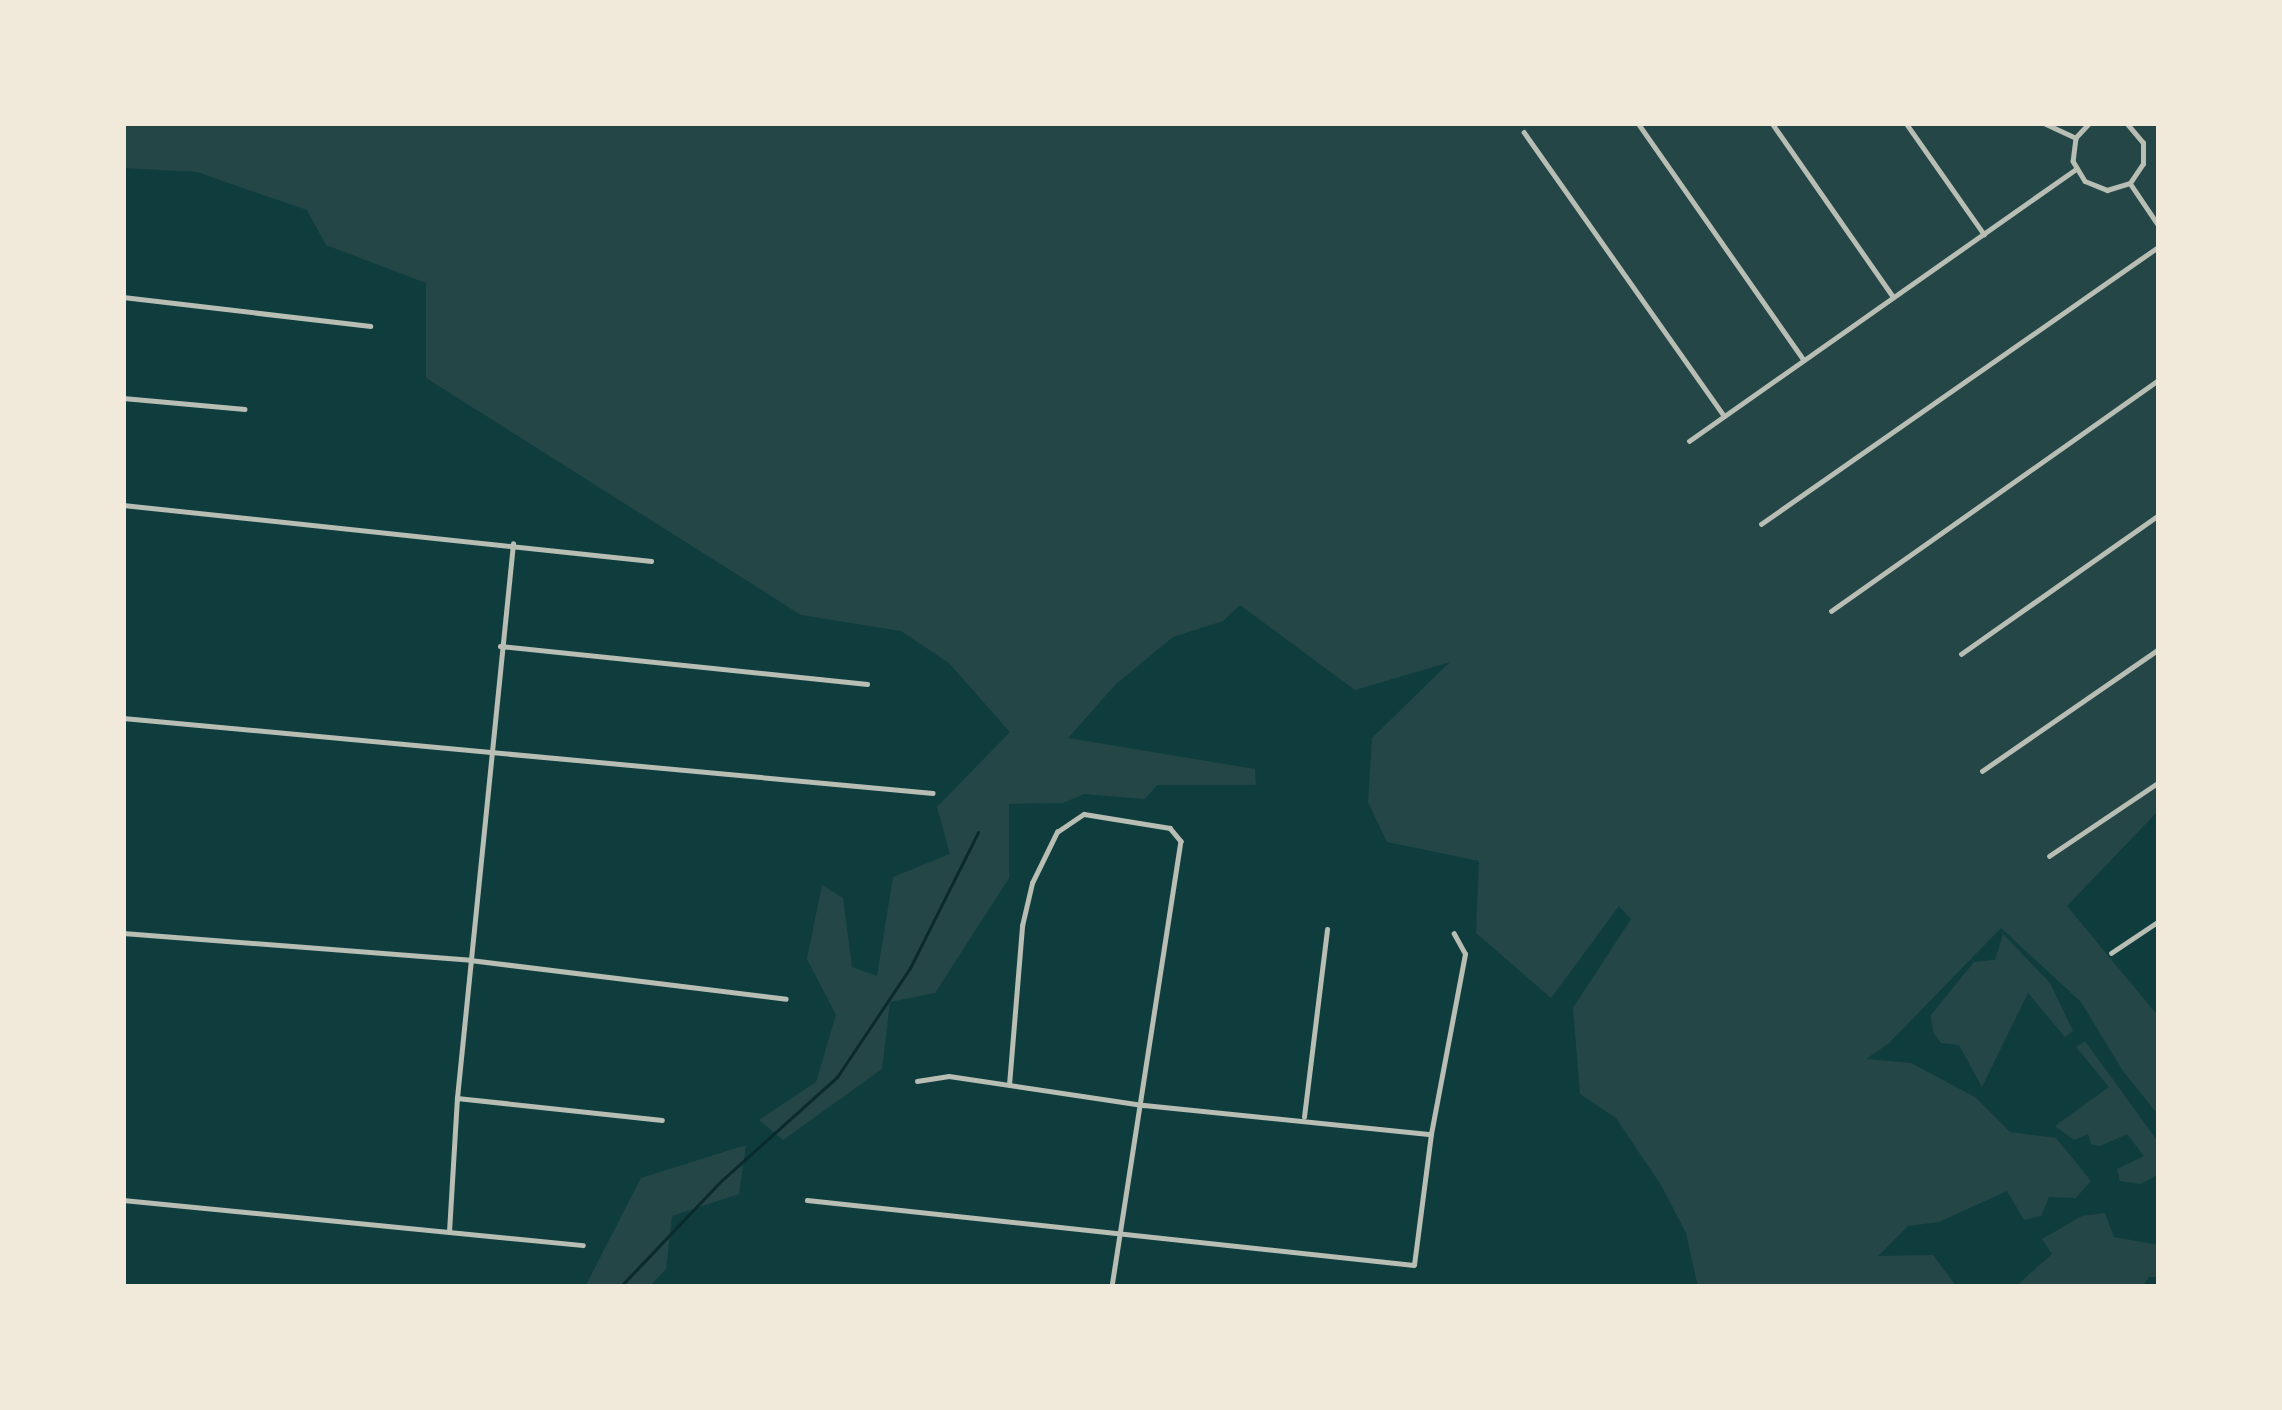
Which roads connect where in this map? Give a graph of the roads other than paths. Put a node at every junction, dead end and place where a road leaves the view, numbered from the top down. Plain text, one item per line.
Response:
1 (1638, 123) edge
2 (1772, 123) edge
3 (1906, 123) edge
4 (2044, 123) edge
5 (2090, 123) edge
6 (2126, 123) edge
7 (1525, 132) dead end
8 (2076, 138) junction
9 (2076, 169) junction
10 (2130, 183) junction
11 (2159, 226) edge
12 (1984, 234) junction
13 (2159, 246) edge
14 (123, 297) edge
15 (1894, 297) junction
16 (370, 326) dead end
17 (1804, 361) junction
18 (2159, 380) edge
19 (123, 398) edge
20 (245, 410) dead end
21 (1724, 416) junction
22 (1689, 441) dead end
23 (123, 505) edge
24 (2159, 515) edge
25 (1761, 524) dead end
26 (513, 544) junction
27 (651, 561) dead end
28 (1831, 610) dead end
29 (500, 646) junction
30 (2159, 649) edge
31 (1961, 654) dead end
32 (868, 684) dead end
33 (123, 718) edge
34 (493, 750) junction
35 (1982, 771) dead end
36 (2159, 782) edge
37 (933, 793) dead end
38 (2049, 856) dead end
39 (2159, 920) edge
40 (1327, 928) dead end
41 (123, 933) edge
42 (1454, 934) dead end
43 (2111, 953) dead end
44 (470, 960) junction
45 (786, 999) dead end
46 (917, 1081) dead end
47 (1009, 1084) junction
48 (457, 1098) junction
49 (1144, 1105) junction
50 (1304, 1118) junction
51 (662, 1120) dead end
52 (1431, 1134) junction
53 (123, 1200) edge
54 (807, 1200) dead end
55 (449, 1232) junction
56 (1119, 1238) junction
57 (583, 1245) dead end
58 (1112, 1287) edge

1 - 17 street
2 - 15 street
3 - 12 street
4 - 8 street
5 - 8 street
6 - 10 street
7 - 21 street
8 - 9 street
9 - 10 street
9 - 12 street
10 - 11 street
12 - 15 street
13 - 25 street
14 - 16 street
15 - 17 street
17 - 21 street
18 - 28 street
19 - 20 street
21 - 22 street
23 - 26 street
24 - 31 street
26 - 27 street
26 - 29 street
29 - 32 street
29 - 34 street
30 - 35 street
33 - 34 street
34 - 37 street
34 - 44 street
36 - 38 street
39 - 43 street
40 - 50 street
41 - 44 street
42 - 52 street
44 - 45 street
44 - 48 street
46 - 47 street
47 - 49 street
47 - 49 street
48 - 51 street
48 - 55 street
49 - 50 street
49 - 56 street
50 - 52 street
52 - 56 street
53 - 55 street
54 - 56 street
55 - 57 street
56 - 58 street

